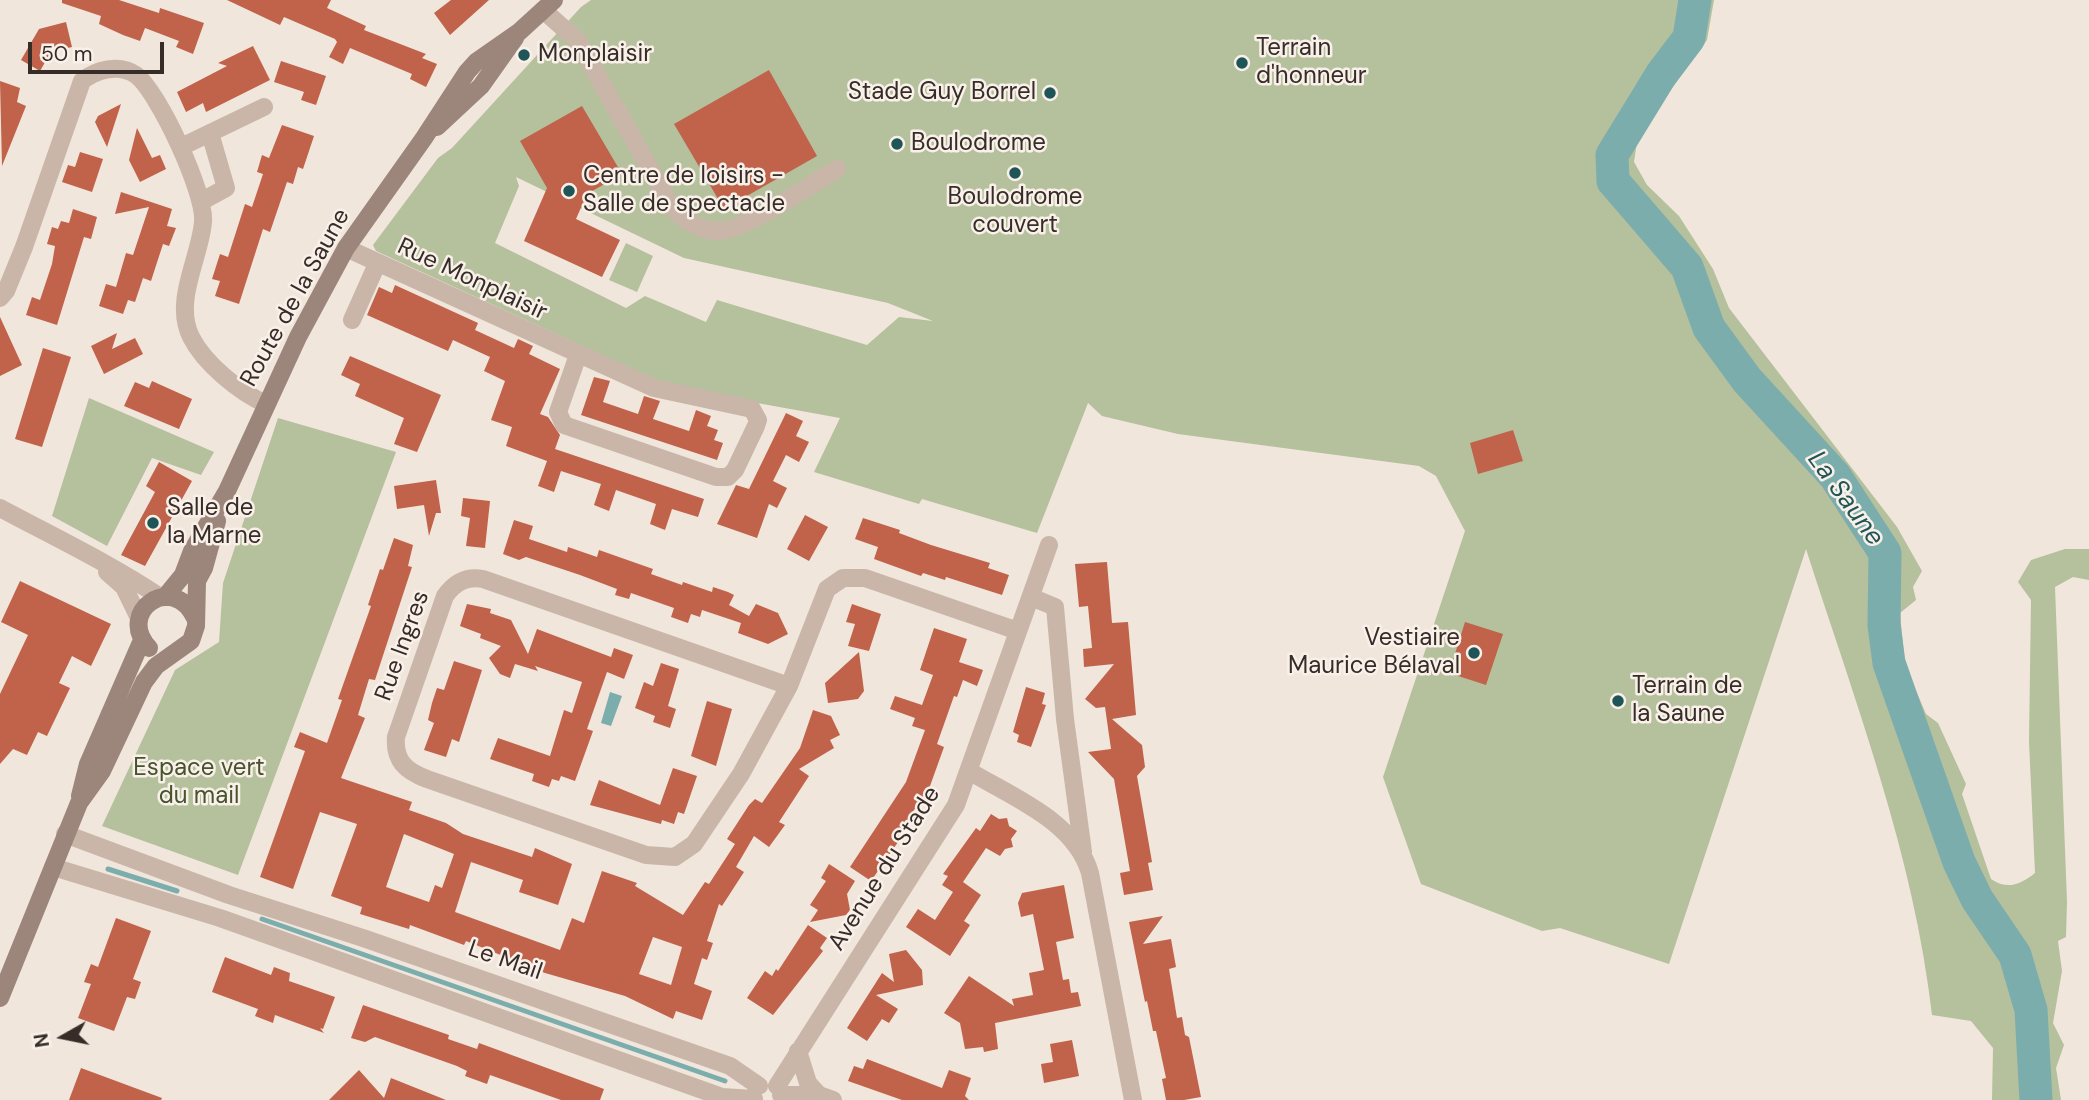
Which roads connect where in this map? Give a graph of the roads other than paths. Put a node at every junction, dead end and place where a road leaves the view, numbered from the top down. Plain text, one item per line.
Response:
1 (548, 5) edge
2 (264, 107) dead end
3 (209, 133) junction
4 (181, 147) junction
5 (837, 169) dead end
6 (202, 201) junction
7 (346, 248) junction
8 (377, 264) junction
9 (0, 298) edge
10 (352, 320) dead end
11 (578, 355) junction
12 (265, 404) junction
13 (227, 491) junction
14 (0, 508) edge
15 (1049, 545) dead end
16 (98, 561) junction
17 (162, 597) junction
18 (1031, 597) junction
19 (139, 618) junction
20 (195, 618) junction
21 (1018, 631) junction
22 (142, 640) junction
23 (172, 654) junction
24 (789, 686) junction
25 (970, 771) junction
26 (79, 803) junction
27 (65, 834) junction
28 (1083, 856) junction
29 (53, 867) junction
30 (229, 895) junction
31 (220, 918) junction
32 (0, 998) edge
33 (798, 1051) junction
34 (768, 1094) edge
35 (826, 1098) edge
36 (722, 1099) edge
37 (1133, 1100) edge

1 - 5 street
1 - 7 street, Route de la Saune
2 - 3 street
3 - 4 street
3 - 6 street
4 - 6 street
4 - 9 street
6 - 12 street
7 - 8 street, Rue Monplaisir
7 - 12 street, Route de la Saune
8 - 10 street
8 - 11 street, Rue Monplaisir
11 - 11 street, Rue Monplaisir
12 - 13 street, Route de la Saune
13 - 17 street, Route de la Saune
13 - 20 street, Route de la Saune
14 - 16 street
15 - 18 street, Avenue du Stade
16 - 17 street
16 - 19 street
17 - 19 street, Route de la Saune
17 - 20 street
18 - 21 street, Avenue du Stade
18 - 28 street
19 - 22 street
20 - 23 street, Route de la Saune
21 - 24 street
21 - 25 street, Avenue du Stade
22 - 23 street
22 - 26 street, Route de la Saune
23 - 26 street, Route de la Saune
24 - 24 street, Rue Ingres
25 - 28 street
25 - 33 street, Avenue du Stade
26 - 27 street, Route de la Saune
27 - 29 street, Route de la Saune
27 - 30 street, Le Mail
28 - 37 street
29 - 31 street
29 - 32 street, Route de la Saune
30 - 31 street
30 - 34 street, Le Mail
31 - 36 street
33 - 34 street, Avenue du Stade
33 - 35 street
34 - 35 street
34 - 36 street

